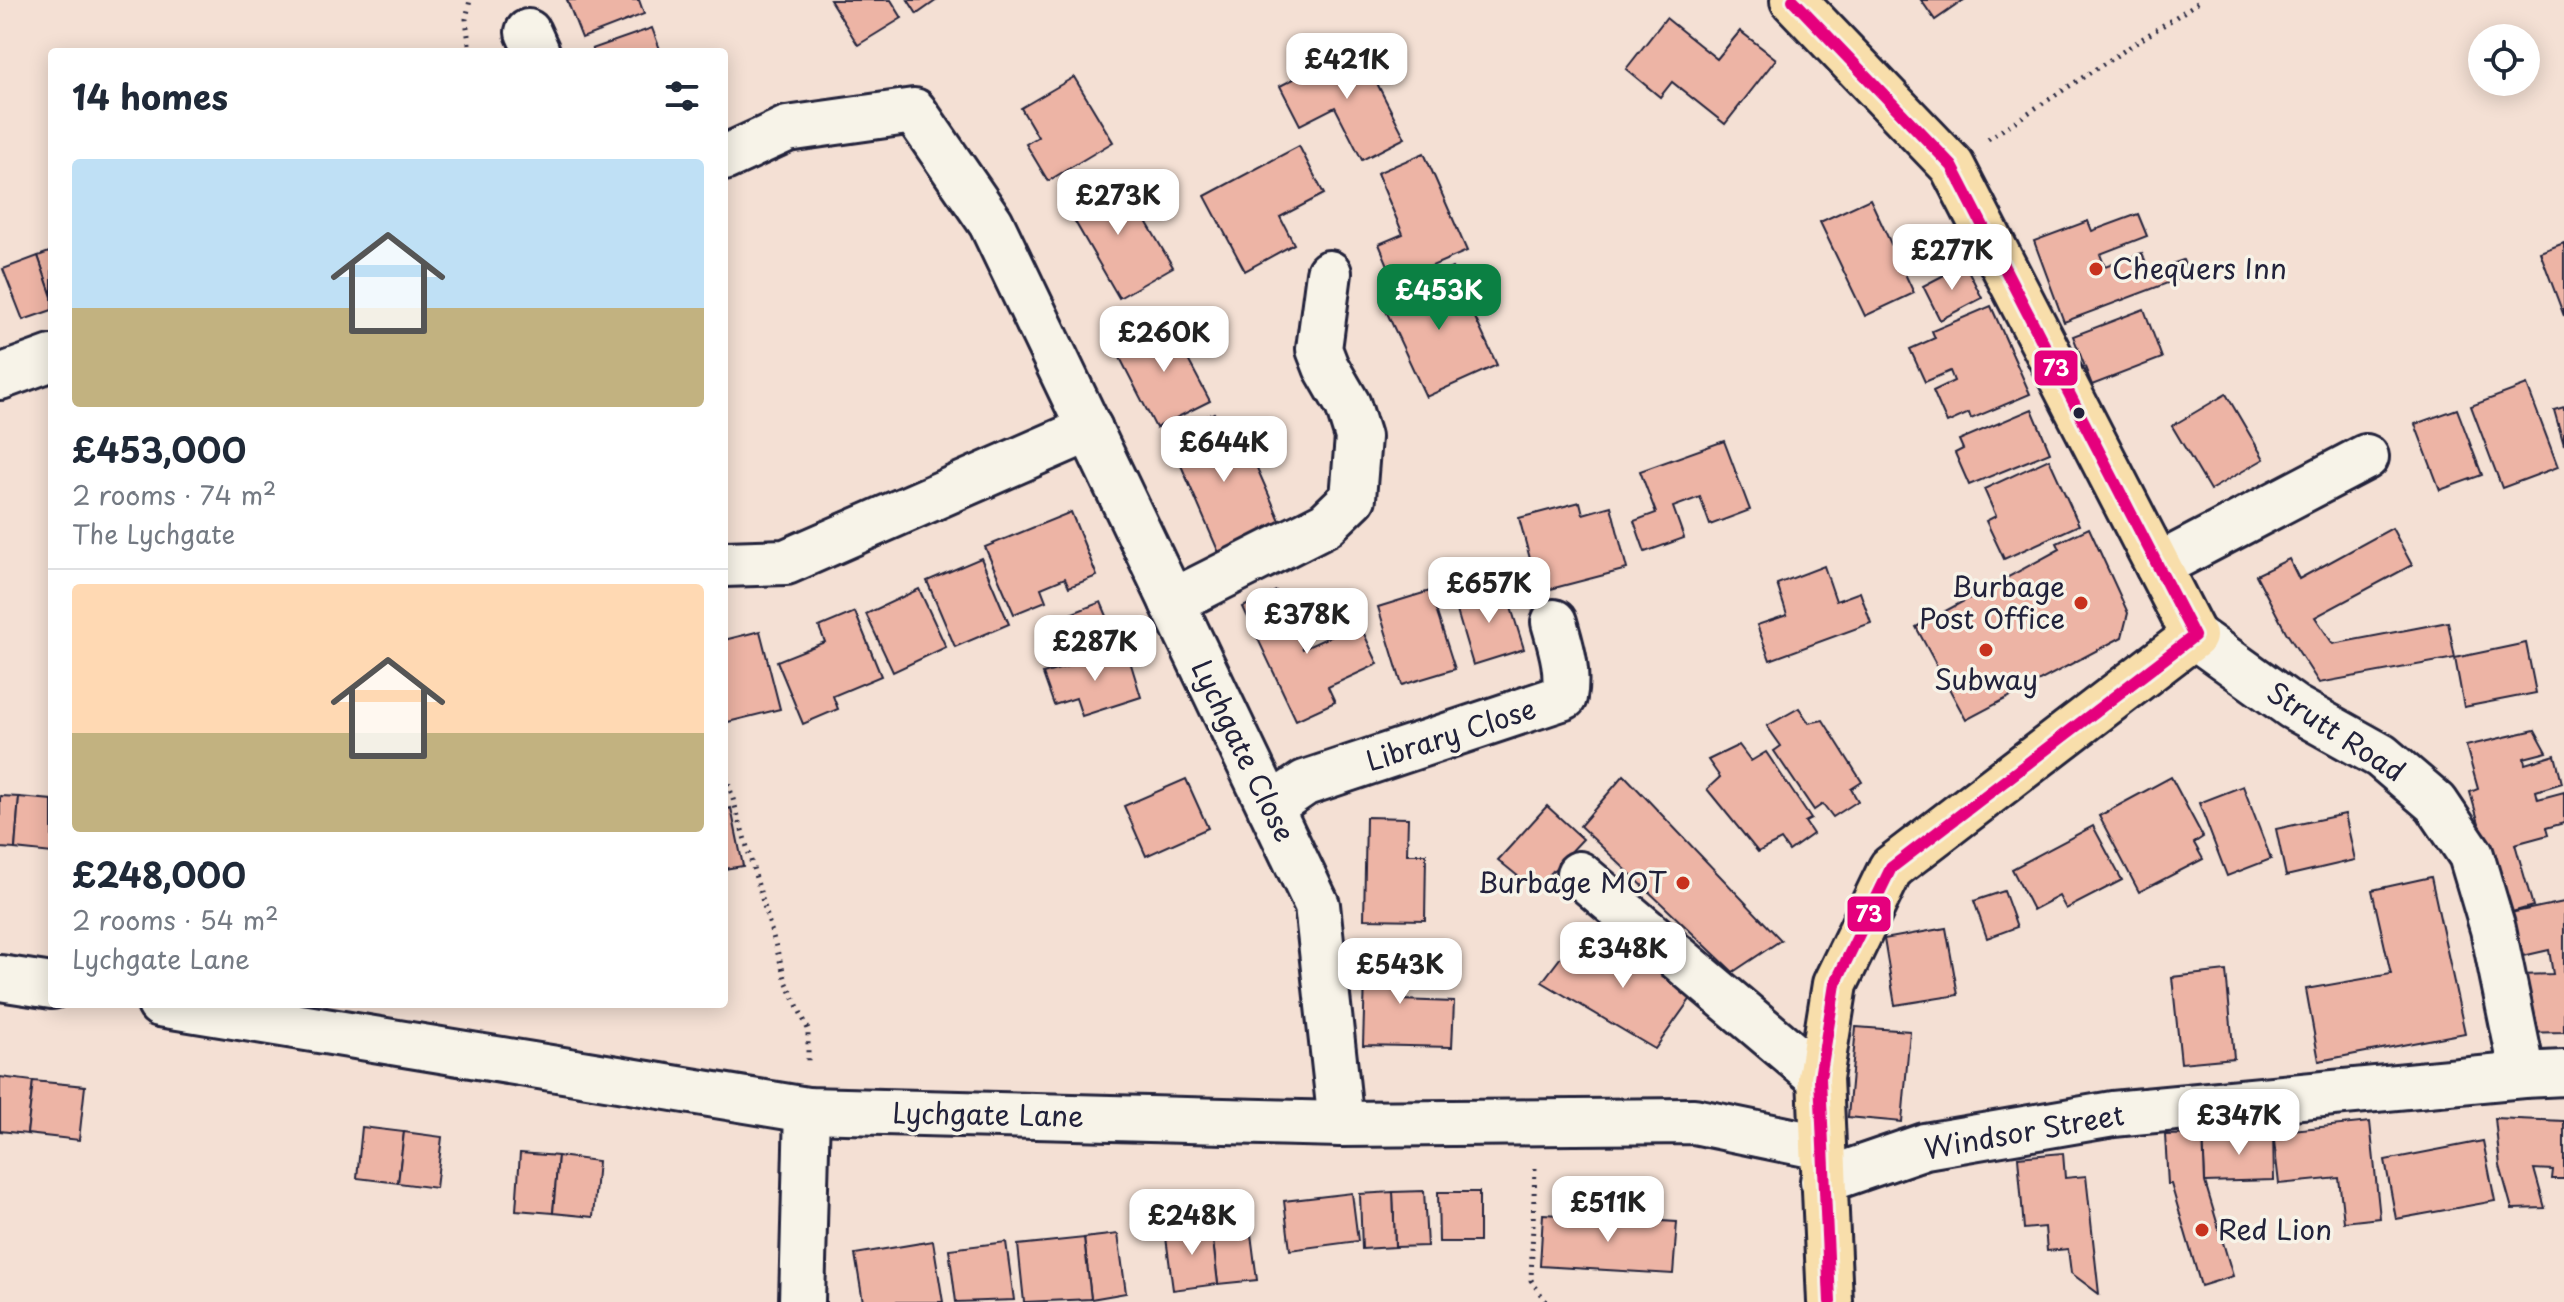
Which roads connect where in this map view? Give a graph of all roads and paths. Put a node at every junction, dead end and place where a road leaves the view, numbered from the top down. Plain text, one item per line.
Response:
1 (470, 0) edge
2 (1793, 0) edge
3 (2202, 0) edge
4 (470, 48) edge
5 (728, 156) edge
6 (1952, 166) junction
7 (1329, 273) dead end
8 (48, 359) edge
9 (0, 377) edge
10 (1090, 429) junction
11 (2366, 457) dead end
12 (728, 564) edge
13 (2158, 566) junction
14 (1172, 602) junction
15 (1554, 622) dead end
16 (2194, 636) junction
17 (728, 782) edge
18 (1270, 807) junction
19 (1579, 874) dead end
20 (0, 978) edge
21 (48, 985) edge
22 (184, 1008) edge
23 (2544, 1074) edge
24 (1820, 1078) junction
25 (807, 1110) junction
26 (1537, 1122) junction
27 (1341, 1124) junction
28 (1822, 1164) junction
29 (802, 1302) edge
30 (1546, 1302) edge
31 (1830, 1302) edge

1 - 4 path
2 - 6 main road
3 - 6 path
5 - 10 street, Lychgate Close
6 - 13 main road
7 - 14 street
8 - 9 street
10 - 12 street
10 - 14 street, Lychgate Close
11 - 13 street
13 - 16 main road
14 - 18 street, Lychgate Close
15 - 18 street, Library Close
16 - 23 street, Strutt Road
16 - 24 main road
17 - 25 path
18 - 27 street, Lychgate Close
19 - 24 street
20 - 21 street
22 - 25 street, Lychgate Lane
23 - 28 street, Windsor Street
24 - 28 main road
25 - 27 street, Lychgate Lane
25 - 29 street
26 - 27 street, Lychgate Lane
26 - 28 street, Lychgate Lane
26 - 30 path
28 - 31 main road

